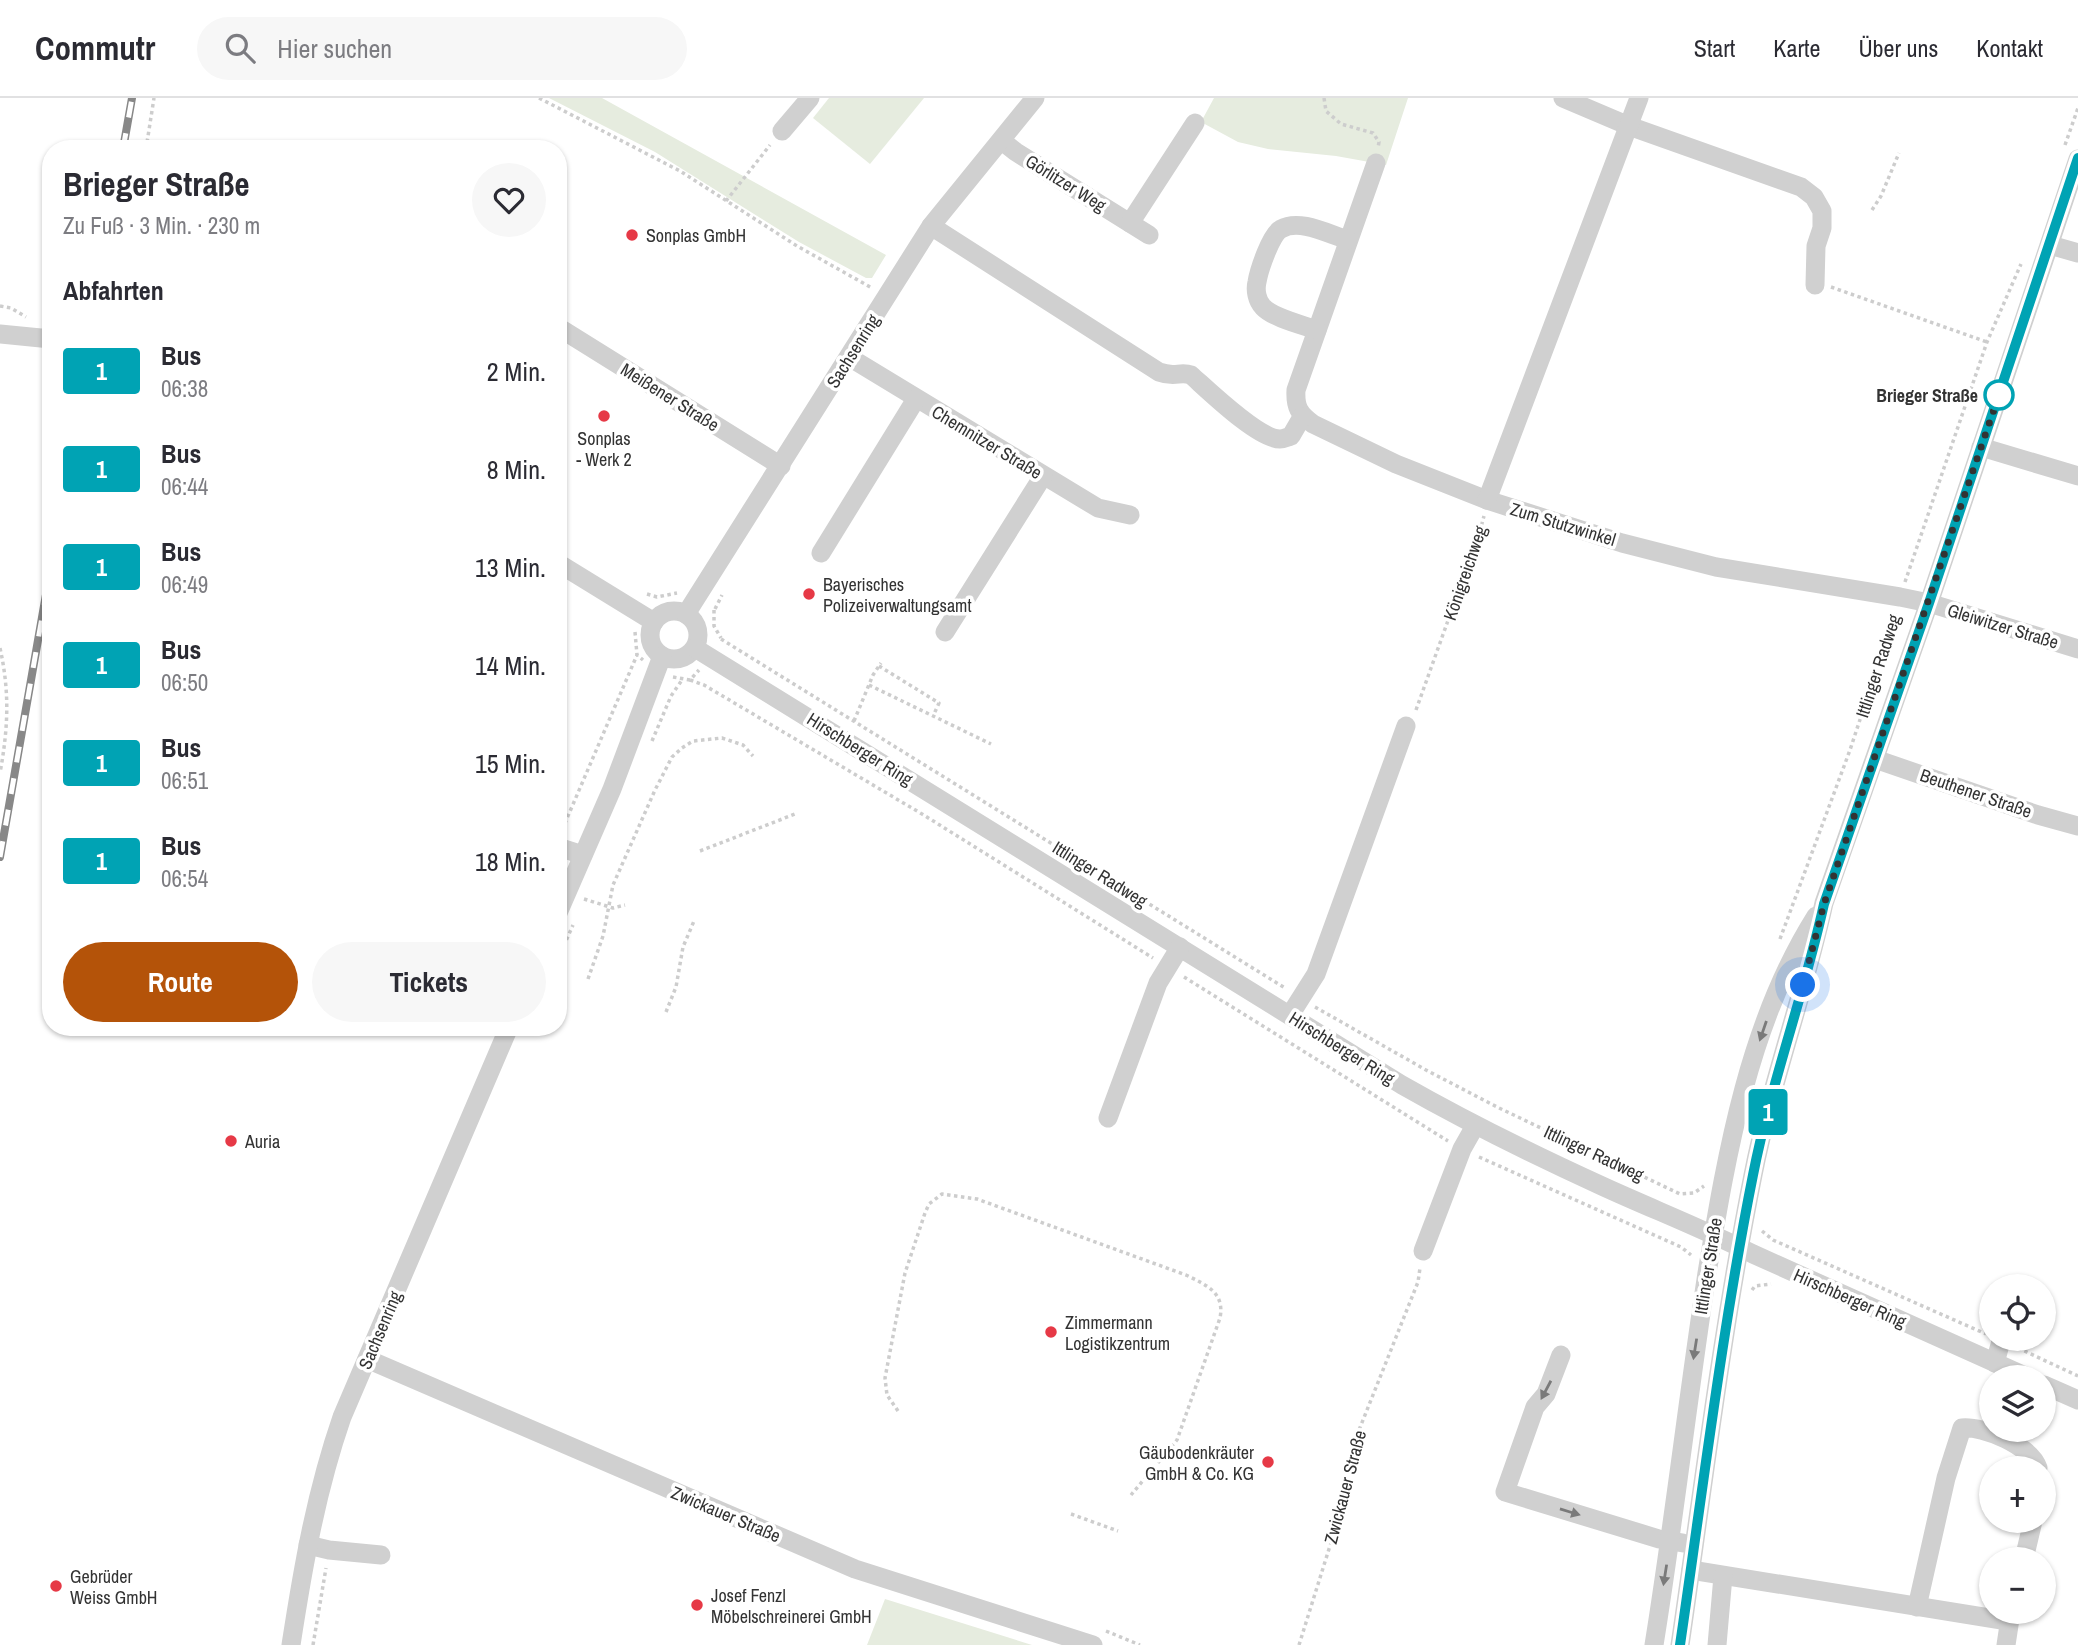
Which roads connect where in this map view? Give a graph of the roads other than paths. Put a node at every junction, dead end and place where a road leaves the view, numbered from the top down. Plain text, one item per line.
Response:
1 (810, 98) edge
2 (1035, 98) edge
3 (1563, 98) edge
4 (1639, 98) edge
5 (1195, 123) dead end
6 (1629, 125) junction
7 (782, 131) road end
8 (1002, 141) junction
9 (2071, 153) edge
10 (1376, 163) road end
11 (1130, 223) junction
12 (932, 226) junction
13 (1149, 235) dead end
14 (1349, 240) junction
15 (2050, 245) junction
16 (2078, 253) edge
17 (1815, 285) road end
18 (1317, 330) junction
19 (567, 333) edge
20 (0, 334) edge
21 (42, 334) edge
22 (849, 357) junction
23 (916, 399) junction
24 (1302, 416) junction
25 (1981, 447) junction
26 (781, 466) junction
27 (1043, 476) junction
28 (2078, 476) edge
29 (1487, 500) junction
30 (1130, 515) dead end
31 (821, 553) dead end
32 (567, 569) edge
33 (1929, 603) junction
34 (686, 614) junction
35 (647, 618) junction
36 (946, 632) dead end
37 (2078, 649) edge
38 (703, 652) junction
39 (660, 664) junction
40 (1406, 726) road end
41 (1875, 759) junction
42 (2078, 826) edge
43 (567, 850) edge
44 (583, 855) junction
45 (567, 893) edge
46 (1824, 904) junction
47 (1180, 947) junction
48 (1290, 1015) junction
49 (505, 1036) edge
50 (1108, 1118) dead end
51 (1475, 1126) junction
52 (1712, 1233) junction
53 (1740, 1247) junction
54 (1423, 1251) road end
55 (1995, 1351) edge
56 (1561, 1355) dead end
57 (368, 1359) junction
58 (1995, 1363) junction
59 (2000, 1365) edge
60 (2056, 1390) edge
61 (2078, 1400) edge
62 (2031, 1456) edge
63 (1670, 1541) junction
64 (308, 1545) junction
65 (1695, 1545) junction
66 (381, 1555) dead end
67 (1691, 1570) junction
68 (1723, 1576) junction
69 (1917, 1607) junction
70 (1979, 1613) edge
71 (2008, 1624) edge
72 (1095, 1636) edge
73 (291, 1645) edge
74 (1654, 1645) edge
75 (1680, 1645) edge
76 (1717, 1645) edge
77 (2006, 1645) edge

1 - 7 street
2 - 8 street, Sachsenring
3 - 6 street
4 - 6 street
5 - 11 street
6 - 17 street
6 - 29 street
8 - 11 street, Görlitzer Weg
8 - 12 street, Sachsenring
9 - 15 street, Ittlinger Straße
10 - 14 street
11 - 13 street, Görlitzer Weg
12 - 22 street, Sachsenring
12 - 24 street
14 - 18 street
14 - 18 street
15 - 16 street
15 - 25 street, Ittlinger Straße
18 - 24 street
19 - 26 street, Meißener Straße
20 - 21 street
22 - 23 street, Chemnitzer Straße
22 - 26 street, Sachsenring
23 - 27 street, Chemnitzer Straße
23 - 31 street
24 - 29 street, Zum Stutzwinkel
25 - 28 street
25 - 33 street, Ittlinger Straße
26 - 34 street, Sachsenring
27 - 30 street, Chemnitzer Straße
27 - 36 street
29 - 33 street, Zum Stutzwinkel
32 - 35 street
33 - 37 street, Gleiwitzer Straße
33 - 41 street, Ittlinger Straße
34 - 35 street
34 - 38 street
35 - 39 street
38 - 39 street
38 - 47 street, Hirschberger Ring
39 - 44 street
40 - 48 street
41 - 42 street, Beuthener Straße
41 - 46 street, Ittlinger Straße
43 - 44 street
44 - 45 street
46 -> 52 street, Ittlinger Straße
46 - 53 street, Ittlinger Straße
47 - 48 street, Hirschberger Ring
47 - 50 street
48 - 51 street, Hirschberger Ring
49 - 57 street, Sachsenring
51 - 52 street, Hirschberger Ring
51 - 54 street
52 - 53 street, Hirschberger Ring
52 -> 63 street, Ittlinger Straße
53 - 58 street, Hirschberger Ring
53 - 65 street, Ittlinger Straße
55 - 58 street
56 -> 63 street
57 - 64 street, Sachsenring
57 - 72 street, Zwickauer Straße
58 - 59 street, Hirschberger Ring
60 - 61 street
62 - 69 street
63 - 65 street
63 -> 74 street, Ittlinger Straße
64 - 66 street
64 - 73 street, Sachsenring
65 - 67 street, Ittlinger Straße
67 - 68 street
67 - 75 street, Ittlinger Straße
68 - 69 street
68 - 76 street
69 - 70 street
71 - 77 street

